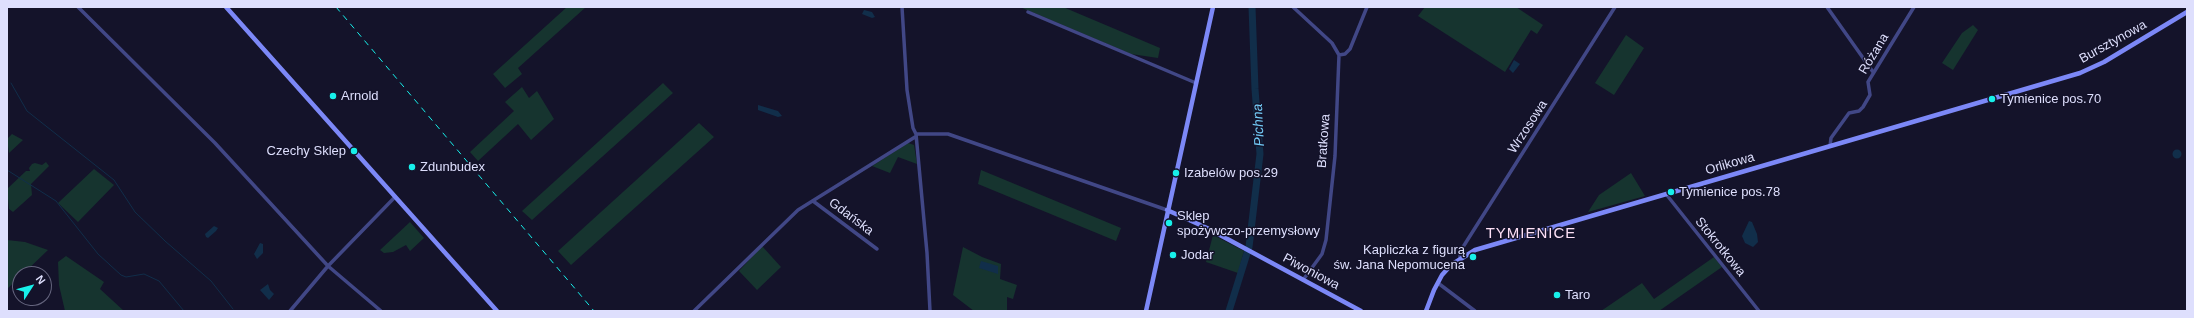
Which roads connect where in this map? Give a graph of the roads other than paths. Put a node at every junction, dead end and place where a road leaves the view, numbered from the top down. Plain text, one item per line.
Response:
1 (78, 7) edge
2 (226, 7) edge
3 (902, 7) edge
4 (1213, 7) edge
5 (1293, 7) edge
6 (1368, 7) edge
7 (1615, 7) edge
8 (1827, 7) edge
9 (1914, 7) edge
10 (1028, 12) dead end
11 (2187, 12) edge
12 (1339, 55) junction
13 (1873, 72) junction
14 (2069, 77) joint
15 (1196, 83) junction
16 (915, 136) junction
17 (1830, 146) junction
18 (1666, 194) junction
19 (395, 197) junction
20 (813, 201) junction
21 (1167, 210) junction
22 (877, 249) dead end
23 (1460, 258) junction
24 (328, 266) junction
25 (1303, 280) junction
26 (1438, 283) junction
27 (290, 311) edge
28 (381, 311) edge
29 (497, 311) edge
30 (694, 311) edge
31 (930, 311) edge
32 (1146, 311) edge
33 (1361, 311) edge
34 (1426, 311) edge
35 (1476, 311) edge
36 (1759, 311) edge

1 - 24 street
2 - 19 street
3 - 16 street
4 - 15 street
5 - 12 street
6 - 12 street
7 - 23 street, Wrzosowa
8 - 13 street
9 - 13 street, Różana
10 - 15 street
11 - 14 street, Bursztynowa
12 - 25 street, Bratkowa
13 - 17 street, Różana
14 - 17 street, Orlikowa
15 - 21 street
16 - 20 street
16 - 21 street
16 - 31 street
17 - 18 street, Orlikowa
18 - 23 street, Orlikowa
18 - 36 street, Stokrotkowa
19 - 24 street
19 - 29 street
20 - 22 street, Gdańska
20 - 30 street
21 - 25 street, Piwoniowa
21 - 32 street
23 - 26 street, Orlikowa
24 - 27 street
24 - 28 street
25 - 33 street, Piwoniowa
26 - 34 street, Orlikowa
26 - 35 street

